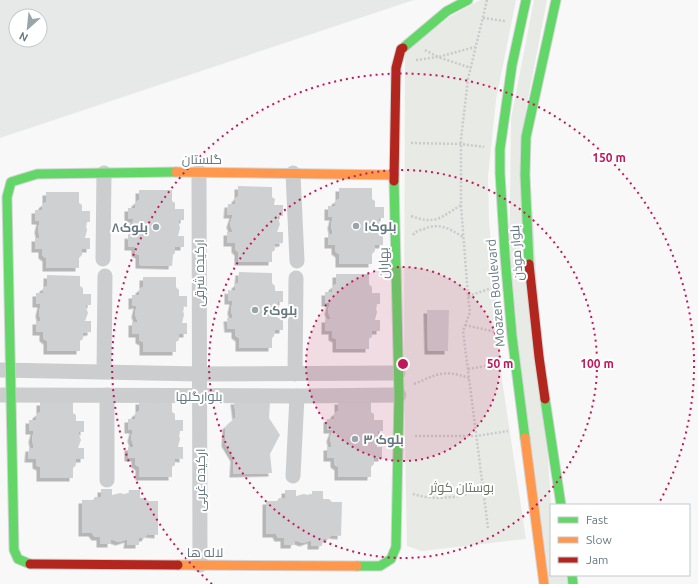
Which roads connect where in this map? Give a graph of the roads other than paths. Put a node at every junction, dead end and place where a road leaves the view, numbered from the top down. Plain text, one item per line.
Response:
1 (468, 0) edge
2 (526, 0) edge
3 (556, 0) edge
4 (199, 172) junction
5 (104, 173) junction
6 (293, 173) junction
7 (394, 174) junction
8 (103, 259) dead end
9 (297, 261) dead end
10 (105, 276) dead end
11 (296, 278) dead end
12 (5, 370) edge
13 (104, 371) junction
14 (398, 373) junction
15 (200, 374) junction
16 (295, 374) junction
17 (6, 395) edge
18 (399, 395) junction
19 (107, 396) junction
20 (200, 396) junction
21 (297, 396) junction
22 (293, 476) dead end
23 (108, 480) dead end
24 (561, 504) edge
25 (391, 559) joint
26 (200, 565) junction
27 (544, 584) edge

1 - 7 street, بهاران
2 - 27 street, Moazen Boulevard
3 - 24 street, بلوار موذن
4 - 5 street, گلستان
4 - 6 street, گلستان
4 - 15 street, ارکیده شرقی
5 - 8 street
5 - 12 street, گلستان
6 - 7 street, گلستان
6 - 9 street
7 - 14 street, بهاران
10 - 13 street
11 - 16 street
12 - 13 street, بلوارگلها
12 - 17 street
13 - 15 street, بلوارگلها
14 - 16 street, بلوارگلها
14 - 18 street, بهاران
15 - 16 street, بلوارگلها
15 - 20 street, ارکیده شرقی
17 - 19 street, بلوارگلها
17 - 26 street, لاله ها
18 - 21 street, بلوارگلها
18 - 25 street, بهاران
19 - 20 street, بلوارگلها
19 - 23 street
20 - 21 street, بلوارگلها
20 - 26 street, ارکیده غربی
21 - 22 street
25 - 26 street, لاله ها

